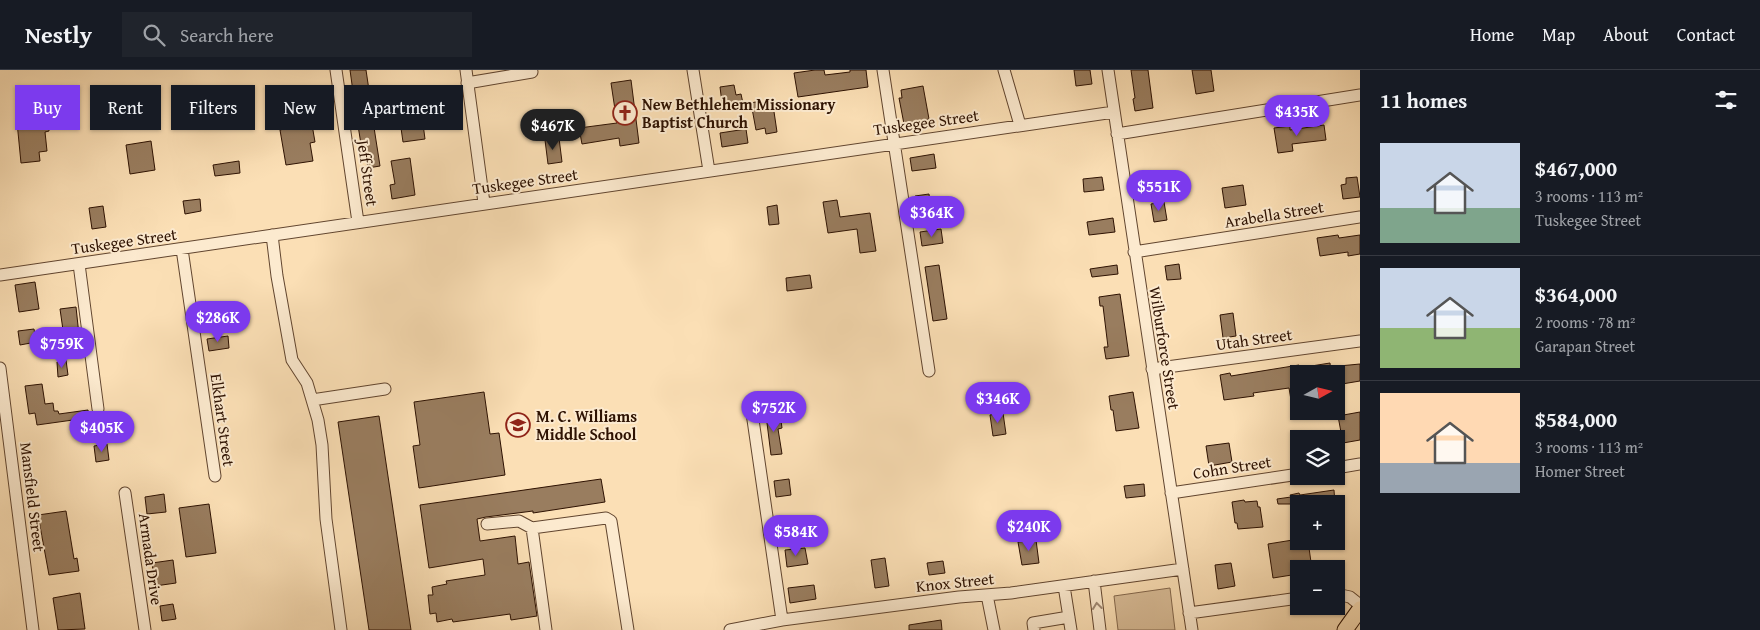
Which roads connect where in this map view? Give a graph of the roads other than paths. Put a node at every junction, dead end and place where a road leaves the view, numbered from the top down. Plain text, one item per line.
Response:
1 (336, 70) edge
2 (466, 70) edge
3 (693, 70) edge
4 (883, 70) edge
5 (1004, 70) edge
6 (1108, 70) edge
7 (532, 72) dead end
8 (467, 82) junction
9 (1360, 95) edge
10 (1114, 112) junction
11 (1020, 125) junction
12 (1117, 134) junction
13 (894, 143) junction
14 (708, 171) junction
15 (484, 204) junction
16 (1360, 217) edge
17 (358, 222) junction
18 (272, 235) junction
19 (182, 249) junction
20 (1134, 252) junction
21 (79, 264) junction
22 (0, 275) edge
23 (1360, 341) edge
24 (0, 368) edge
25 (1152, 369) junction
26 (929, 371) dead end
27 (385, 389) dead end
28 (312, 400) junction
29 (751, 406) dead end
30 (98, 409) dead end
31 (1360, 464) edge
32 (1345, 466) edge
33 (1290, 475) edge
34 (215, 476) dead end
35 (125, 493) dead end
36 (1171, 493) junction
37 (487, 524) dead end
38 (532, 528) junction
39 (1183, 569) junction
40 (1094, 582) junction
41 (1064, 586) junction
42 (987, 595) junction
43 (1345, 596) edge
44 (1290, 599) edge
45 (1360, 607) edge
46 (1189, 613) junction
47 (991, 617) junction
48 (1069, 617) junction
49 (782, 620) junction
50 (33, 630) edge
51 (145, 630) edge
52 (341, 630) edge
53 (546, 630) edge
54 (628, 630) edge
55 (730, 630) edge
56 (985, 630) edge
57 (994, 630) edge
58 (1034, 630) edge
59 (1071, 630) edge
60 (1100, 630) edge
61 (1192, 630) edge
62 (1345, 630) edge

1 - 17 street, Jeff Street
2 - 8 street
3 - 14 street
4 - 13 street
5 - 11 street
6 - 10 street, Wilburforce Street
7 - 8 street
8 - 15 street
9 - 12 street
10 - 11 street, Tuskegee Street
10 - 12 street, Wilburforce Street
11 - 13 street, Tuskegee Street
12 - 20 street, Wilburforce Street
13 - 14 street, Tuskegee Street
13 - 26 street
14 - 15 street, Tuskegee Street
15 - 17 street, Tuskegee Street
16 - 20 street, Arabella Street
17 - 18 street, Tuskegee Street
18 - 19 street, Tuskegee Street
18 - 28 street
19 - 21 street, Tuskegee Street
19 - 34 street, Elkhart Street
20 - 25 street, Wilburforce Street
21 - 22 street, Tuskegee Street
21 - 30 street
23 - 25 street, Utah Street
24 - 50 street, Mansfield Street
25 - 36 street, Wilburforce Street
27 - 28 street
28 - 52 street
29 - 49 street
31 - 32 street
33 - 36 street, Cohn Street
35 - 51 street, Armada Drive
36 - 39 street, Wilburforce Street
37 - 38 street
38 - 53 street
38 - 54 street
39 - 40 street, Knox Street
39 - 46 street, Wilburforce Street
40 - 41 street, Knox Street
60 -> 40 street
41 - 42 street, Knox Street
41 - 48 street
42 - 47 street
42 - 49 street, Knox Street
43 - 45 street
44 - 46 street
45 - 62 main road
46 - 61 street, Wilburforce Street
47 - 56 street
47 - 57 street
48 - 58 street
48 - 59 street
49 - 55 street, Knox Street

